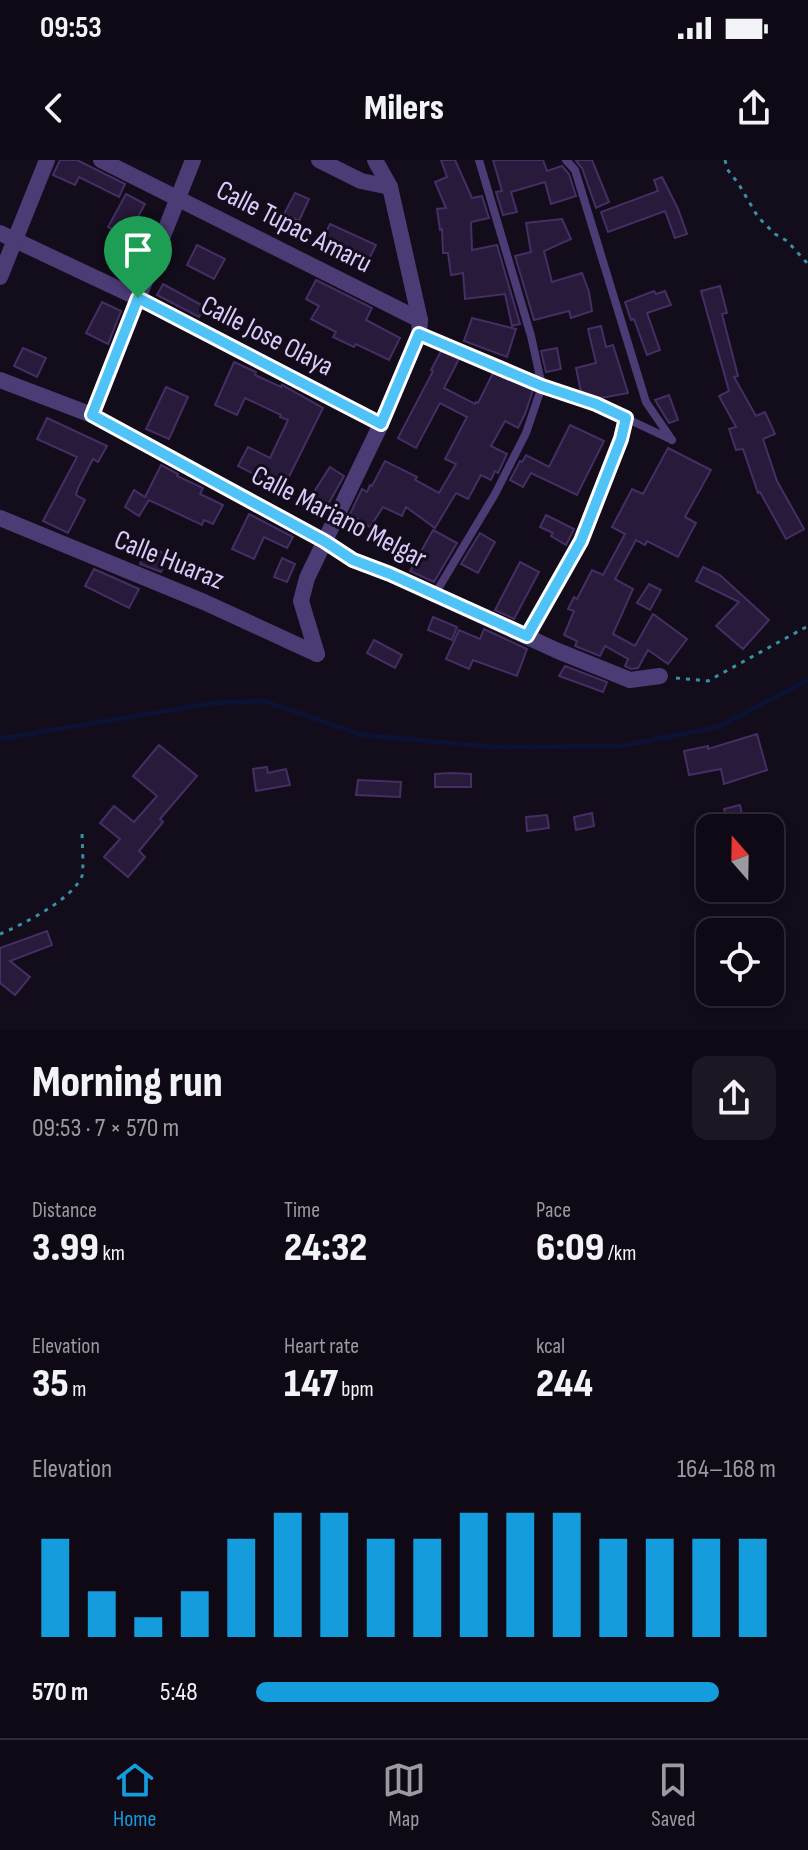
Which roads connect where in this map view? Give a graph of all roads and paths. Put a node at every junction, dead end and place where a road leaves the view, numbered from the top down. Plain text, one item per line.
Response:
1 (47, 160) edge
2 (101, 160) edge
3 (193, 160) edge
4 (319, 160) edge
5 (375, 160) edge
6 (479, 160) edge
7 (566, 160) edge
8 (725, 160) edge
9 (390, 187) junction
10 (178, 197) junction
11 (8, 236) edge
12 (808, 264) edge
13 (0, 277) edge
14 (138, 298) junction
15 (419, 327) junction
16 (0, 380) edge
17 (542, 386) junction
18 (92, 415) junction
19 (626, 418) junction
20 (381, 424) junction
21 (0, 518) edge
22 (324, 541) junction
23 (435, 595) junction
24 (808, 626) edge
25 (527, 636) junction
26 (660, 676) joint
27 (82, 831) dead end
28 (0, 934) edge

1 - 11 street
2 - 10 street, Calle Tupac Amaru
3 - 10 street
4 - 9 street
5 - 9 street
6 - 17 lane
7 - 19 lane, Calle Tupac Amaru
8 - 12 path
9 - 15 street
10 - 14 street
10 - 15 street, Calle Tupac Amaru
11 - 13 street
11 - 14 street, Calle Jose Olaya
14 - 18 street
14 - 20 street, Calle Jose Olaya
15 - 17 lane, Calle Tupac Amaru
15 - 20 street
16 - 18 street, Calle Mariano Melgar
17 - 19 lane, Calle Tupac Amaru
17 - 23 lane
18 - 22 street, Calle Mariano Melgar
19 - 25 street
20 - 22 street
21 - 22 street, Calle Huaraz
22 - 23 street, Calle Mariano Melgar
23 - 25 street, Calle Mariano Melgar
24 - 26 path
25 - 26 street, Calle Mariano Melgar
27 - 28 path

